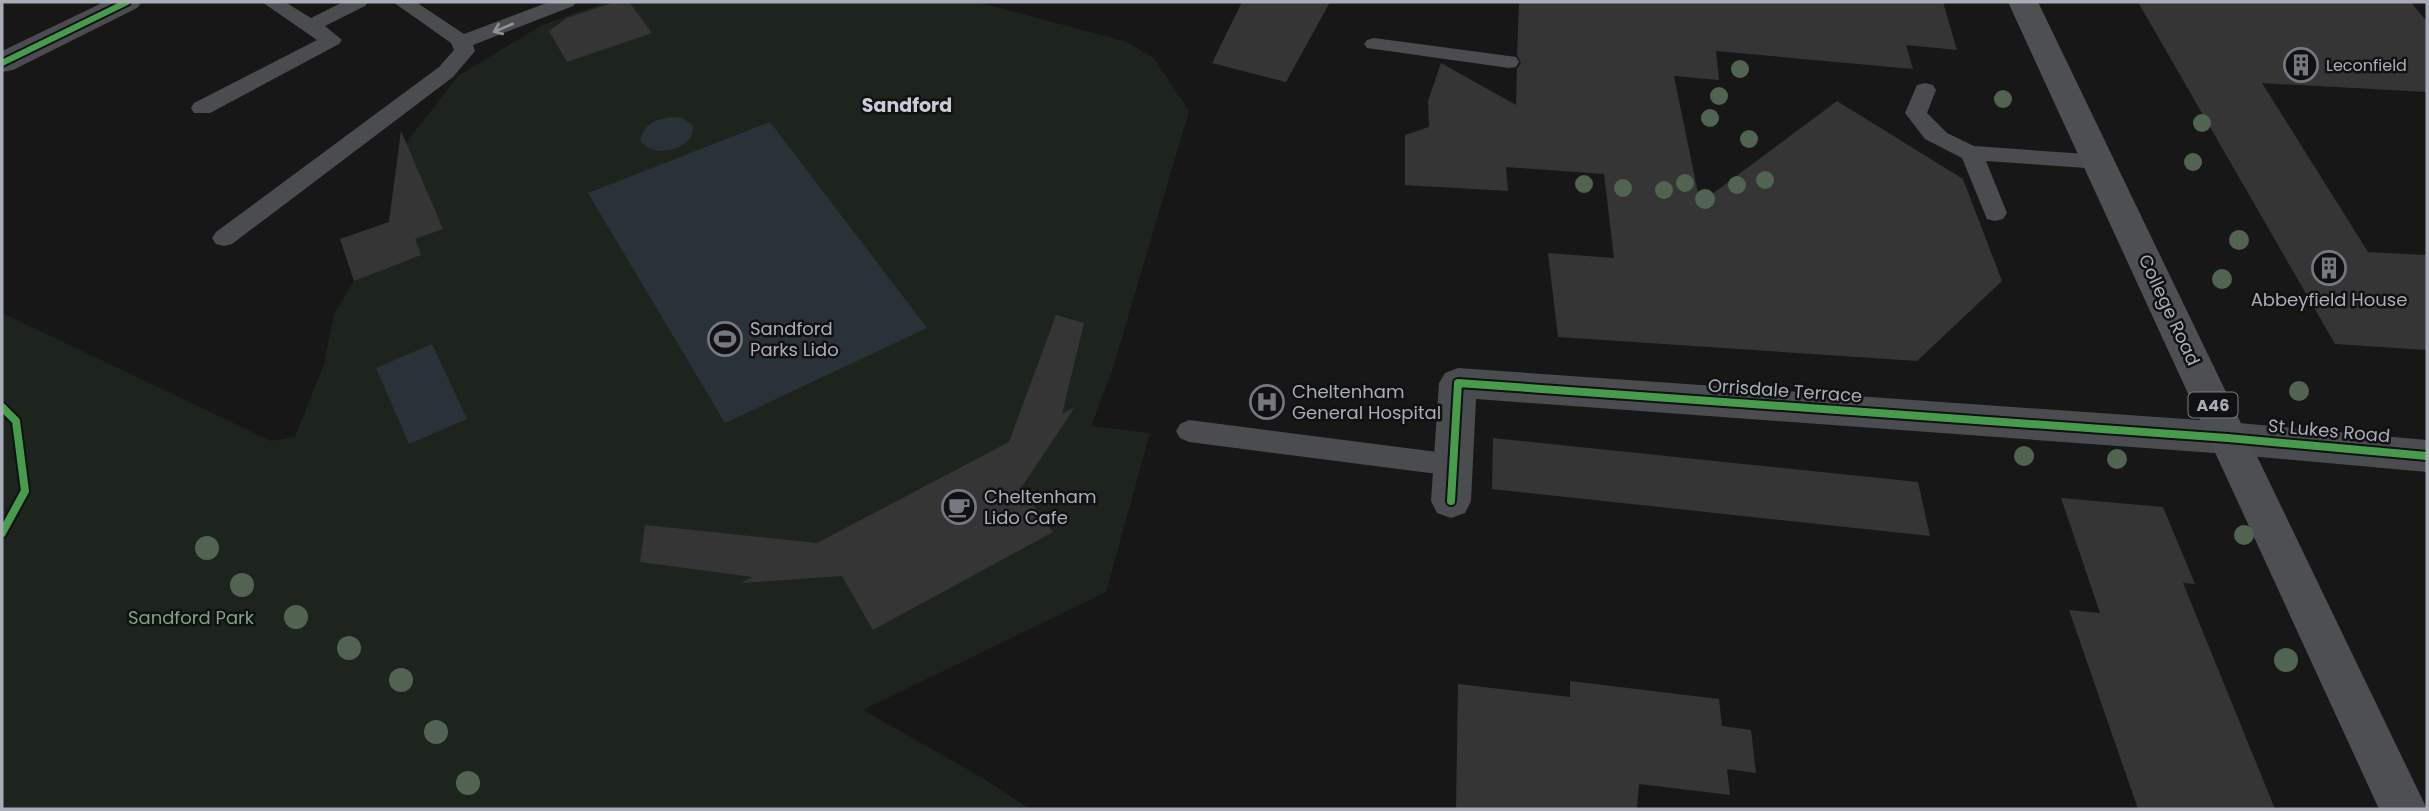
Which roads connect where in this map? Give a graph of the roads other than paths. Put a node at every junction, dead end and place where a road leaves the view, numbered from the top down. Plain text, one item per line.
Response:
1 (127, 2) edge
2 (272, 2) edge
3 (358, 2) edge
4 (402, 2) edge
5 (566, 2) edge
6 (2023, 2) edge
7 (310, 26) junction
8 (460, 40) junction
9 (1374, 44) dead end
10 (1509, 62) dead end
11 (2, 63) edge
12 (1925, 90) dead end
13 (202, 108) dead end
14 (1971, 153) junction
15 (2099, 162) junction
16 (1996, 213) dead end
17 (224, 237) dead end
18 (1189, 431) dead end
19 (2228, 438) junction
20 (2427, 456) edge
21 (1452, 483) joint
22 (2403, 809) edge

1 - 11 street
2 - 7 lane
3 - 7 lane
4 - 8 lane
5 -> 8 lane
6 - 15 main road, College Road / A46
7 - 13 lane
8 - 17 lane
9 - 10 lane
12 - 14 lane
14 - 15 lane
14 - 16 lane
15 - 19 main road, College Road / A46
18 - 21 lane
19 - 20 street, St Lukes Road
19 - 21 street, Orrisdale Terrace
19 - 22 main road, College Road / A46

